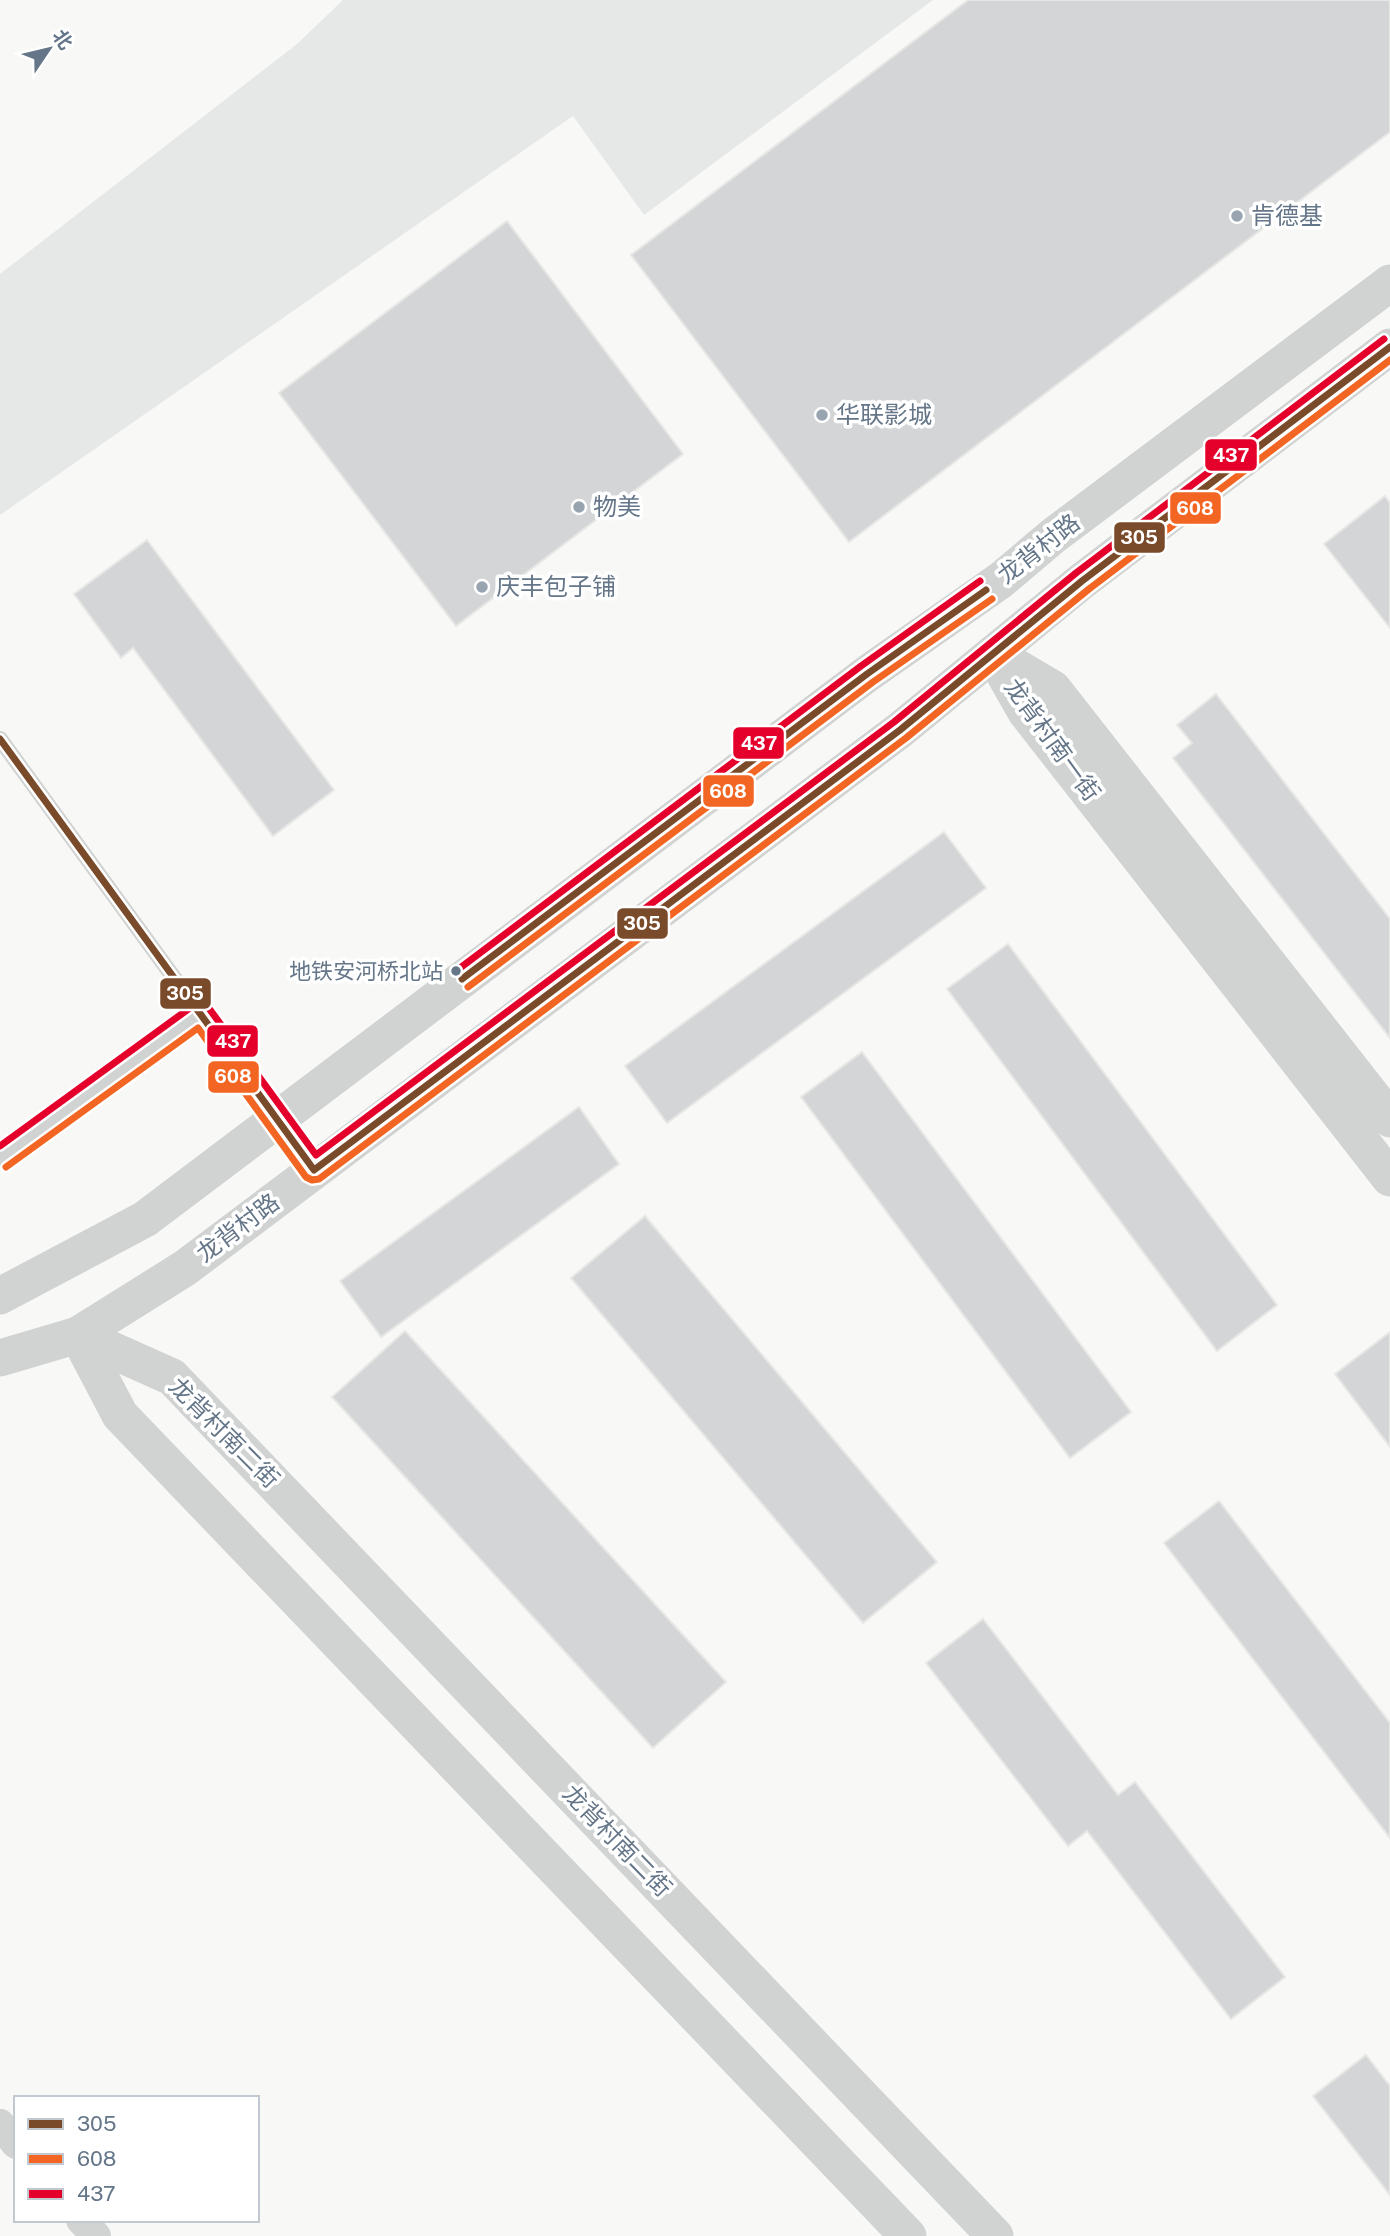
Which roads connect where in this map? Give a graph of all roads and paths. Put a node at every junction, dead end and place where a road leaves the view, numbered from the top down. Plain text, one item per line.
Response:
1 (1390, 283) edge
2 (1390, 347) edge
3 (993, 654) junction
4 (0, 739) edge
5 (200, 1013) junction
6 (277, 1119) junction
7 (1390, 1119) edge
8 (0, 1159) edge
9 (314, 1170) junction
10 (1390, 1178) edge
11 (0, 1296) edge
12 (78, 1335) junction
13 (0, 1359) edge
14 (0, 2124) edge
15 (14, 2142) edge
16 (82, 2222) edge
17 (96, 2236) edge
18 (908, 2236) edge
19 (995, 2236) edge

1 - 6 street, 龙背村路
2 - 3 street, 龙背村路
3 - 7 street, 龙背村南一街
3 - 9 street, 龙背村路
3 - 10 street, 龙背村南一街
4 - 5 lane
5 - 6 lane
5 - 8 lane
6 - 9 lane
6 - 11 street, 龙背村路
9 - 12 street, 龙背村路
12 - 13 street, 龙背村路
12 - 18 street
12 - 19 street, 龙背村南二街
14 - 15 street
16 - 17 street

